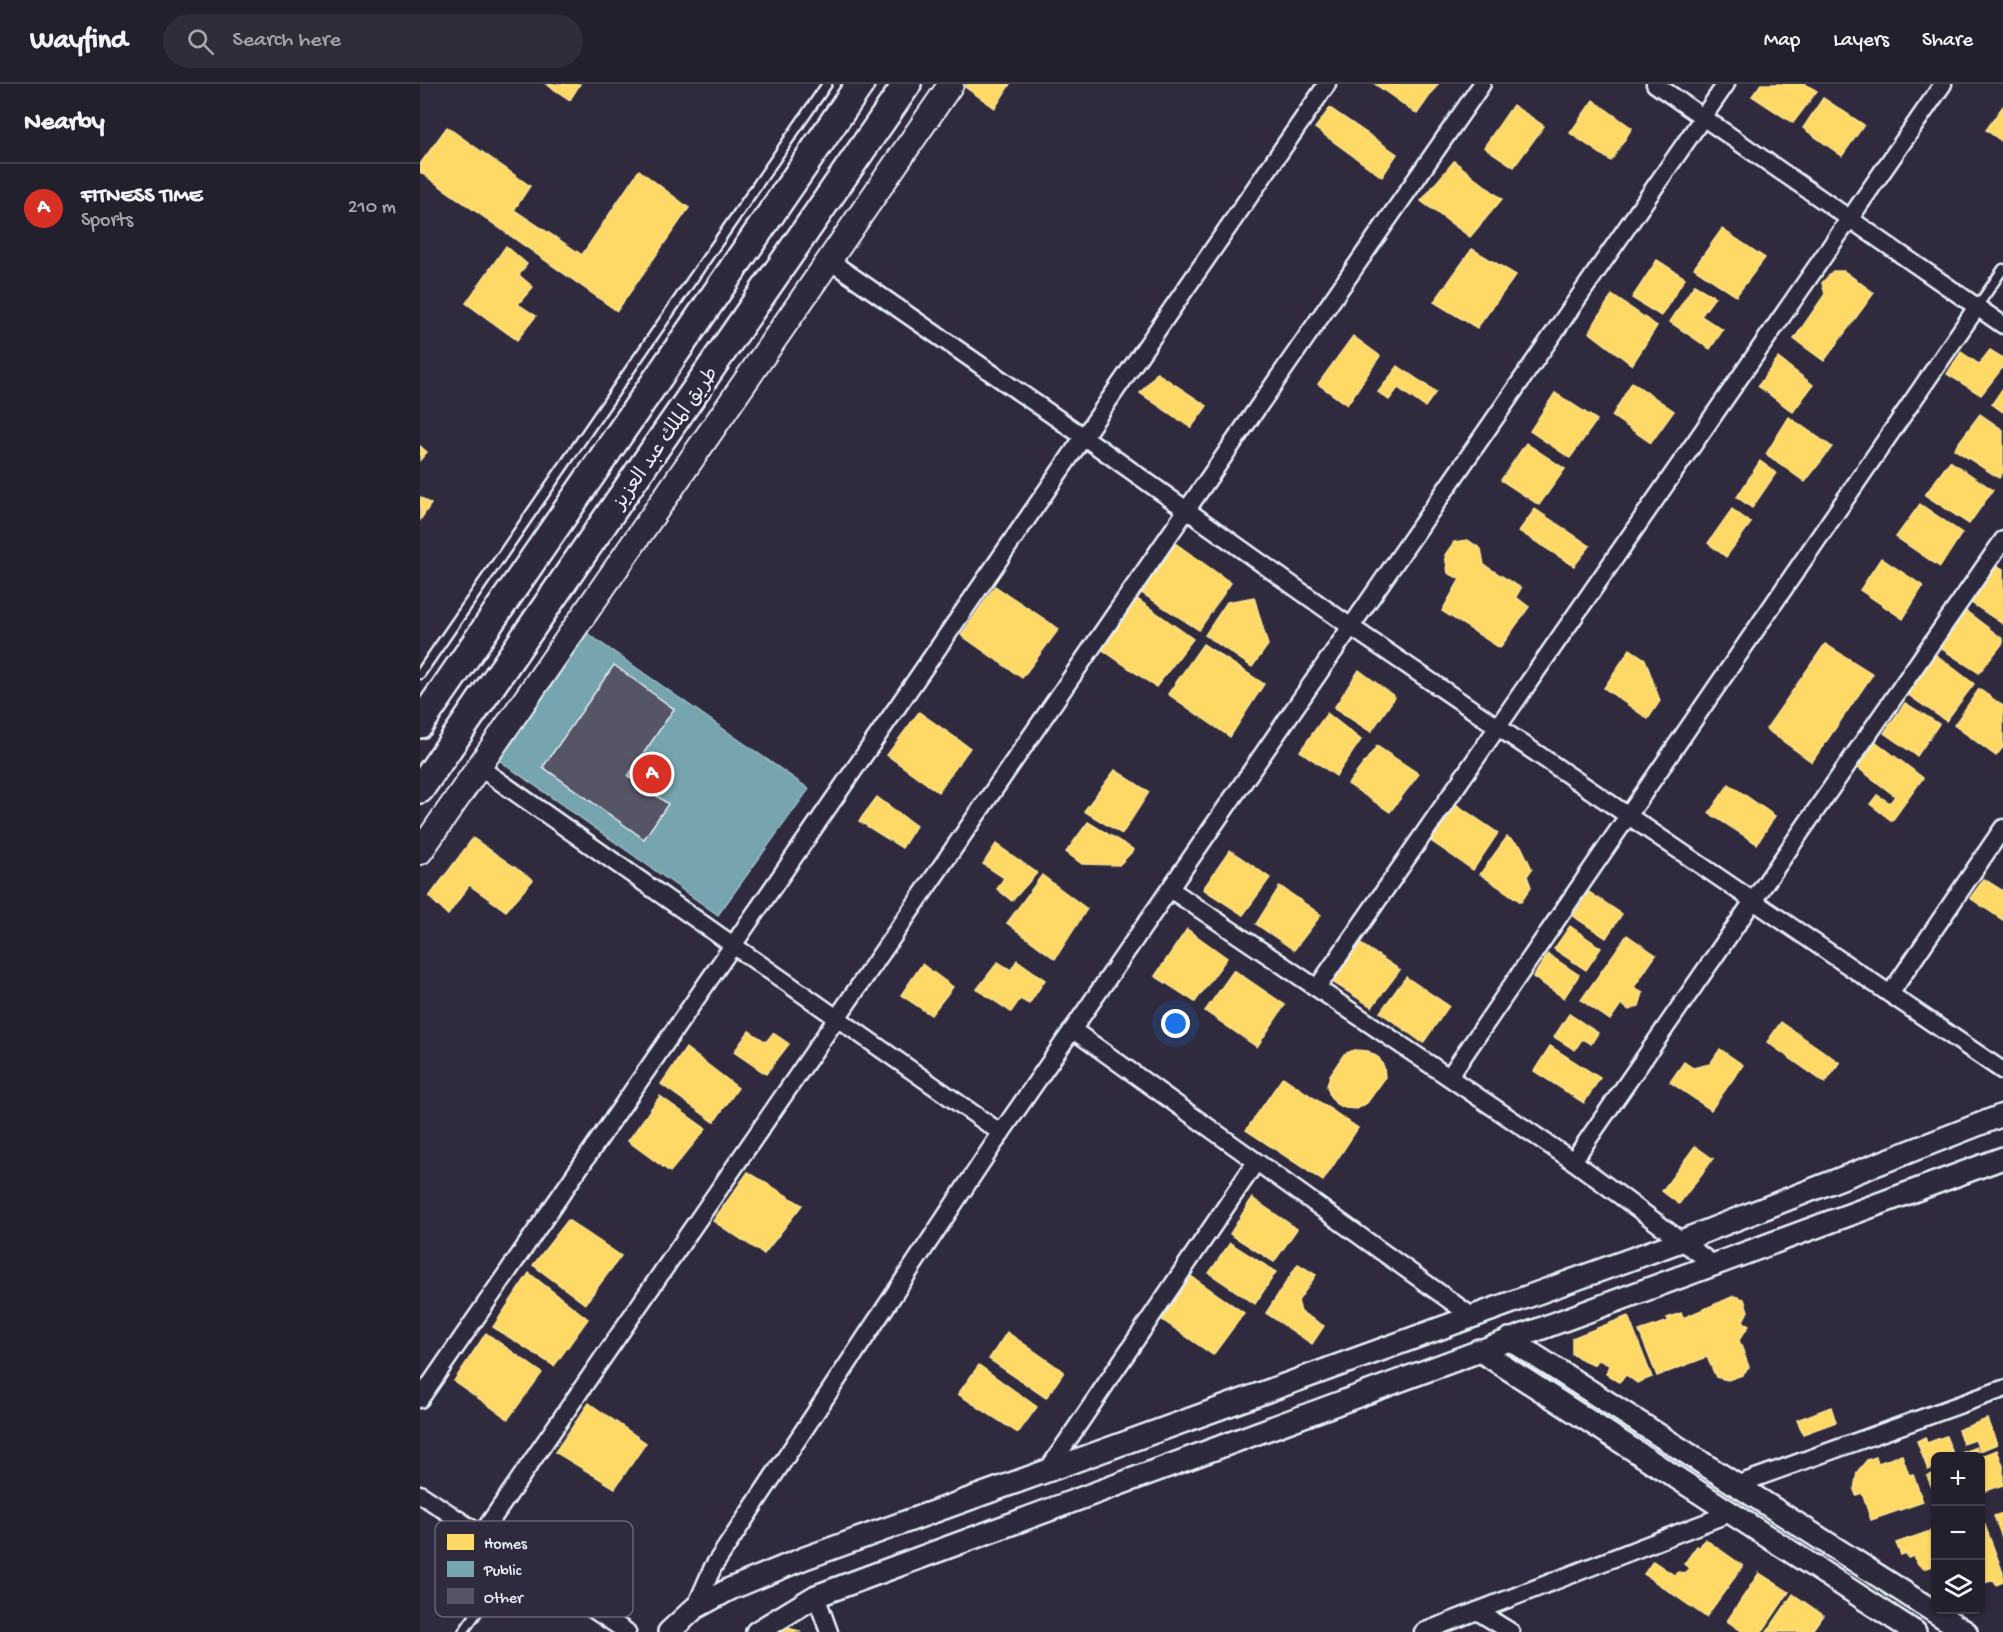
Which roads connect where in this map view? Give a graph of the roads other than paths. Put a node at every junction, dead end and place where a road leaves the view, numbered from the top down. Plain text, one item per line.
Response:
1 (827, 84) edge
2 (860, 84) edge
3 (908, 84) edge
4 (951, 84) edge
5 (1327, 84) edge
6 (1482, 84) edge
7 (1655, 84) edge
8 (1726, 84) edge
9 (1943, 84) edge
10 (1703, 117) junction
11 (1850, 219) junction
12 (830, 261) junction
13 (2003, 268) edge
14 (1977, 307) junction
15 (2003, 325) edge
16 (1084, 437) junction
17 (1186, 510) junction
18 (2003, 540) edge
19 (1351, 627) junction
20 (420, 674) edge
21 (420, 724) edge
22 (1497, 727) junction
23 (479, 767) junction
24 (420, 789) edge
25 (1628, 816) junction
26 (2003, 828) edge
27 (420, 852) edge
28 (1170, 889) junction
29 (1752, 900) junction
30 (732, 946) junction
31 (1317, 988) junction
32 (1890, 994) junction
33 (837, 1019) junction
34 (1073, 1030) junction
35 (2003, 1071) edge
36 (1449, 1077) junction
37 (2003, 1115) edge
38 (1001, 1133) junction
39 (2003, 1158) edge
40 (1573, 1161) junction
41 (1256, 1162) junction
42 (1681, 1241) junction
43 (1713, 1264) junction
44 (1473, 1317) junction
45 (1509, 1339) junction
46 (1479, 1350) junction
47 (2003, 1389) edge
48 (420, 1399) edge
49 (1047, 1472) junction
50 (1736, 1485) junction
51 (420, 1494) edge
52 (1730, 1513) junction
53 (460, 1521) edge
54 (491, 1521) edge
55 (816, 1596) junction
56 (695, 1608) junction
57 (1478, 1611) junction
58 (475, 1617) edge
59 (604, 1617) edge
60 (464, 1632) edge
61 (627, 1632) edge
62 (669, 1632) edge
63 (757, 1632) edge
64 (829, 1632) edge
65 (1423, 1632) edge
66 (1510, 1632) edge
67 (1915, 1632) edge
68 (1966, 1632) edge

1 - 20 lane
2 - 21 main road, طريق الملك عبد العزيز
3 - 24 main road, طريق الملك عبد العزيز
4 - 12 main road
5 - 16 street
6 - 17 street
7 - 10 street
8 - 10 street
9 - 11 street
10 - 11 street
10 - 19 street
11 - 14 street
11 - 22 street
12 - 16 street
12 - 23 main road
13 - 14 lane
14 - 15 street
14 - 25 street
16 - 17 street
16 - 30 street
17 - 19 street
17 - 33 street
18 - 29 street
19 - 22 street
19 - 28 street
22 - 25 street
22 - 31 street
23 - 27 main road
23 - 30 street
25 - 29 street
25 - 36 street
26 - 32 street
28 - 31 street
28 - 34 street
29 - 32 street
29 - 40 street
30 - 33 street
30 - 48 street
31 - 36 street
32 - 35 street
33 - 38 street
33 - 54 street
34 - 38 street
34 - 41 street
36 - 40 street
37 - 42 street
38 - 56 street
39 - 43 street
40 - 42 street
41 - 44 street
41 - 49 street
42 - 43 street
42 - 44 street
43 - 45 street
44 - 49 street
45 - 46 street
45 - 50 street
46 - 52 street
46 - 55 street
47 - 50 street
49 - 56 street
50 - 68 street
51 - 53 street
52 - 57 street
52 - 67 street
55 - 63 street
55 - 64 street
56 - 62 street
57 - 65 street
57 - 66 street
58 - 60 lane
59 - 61 street

